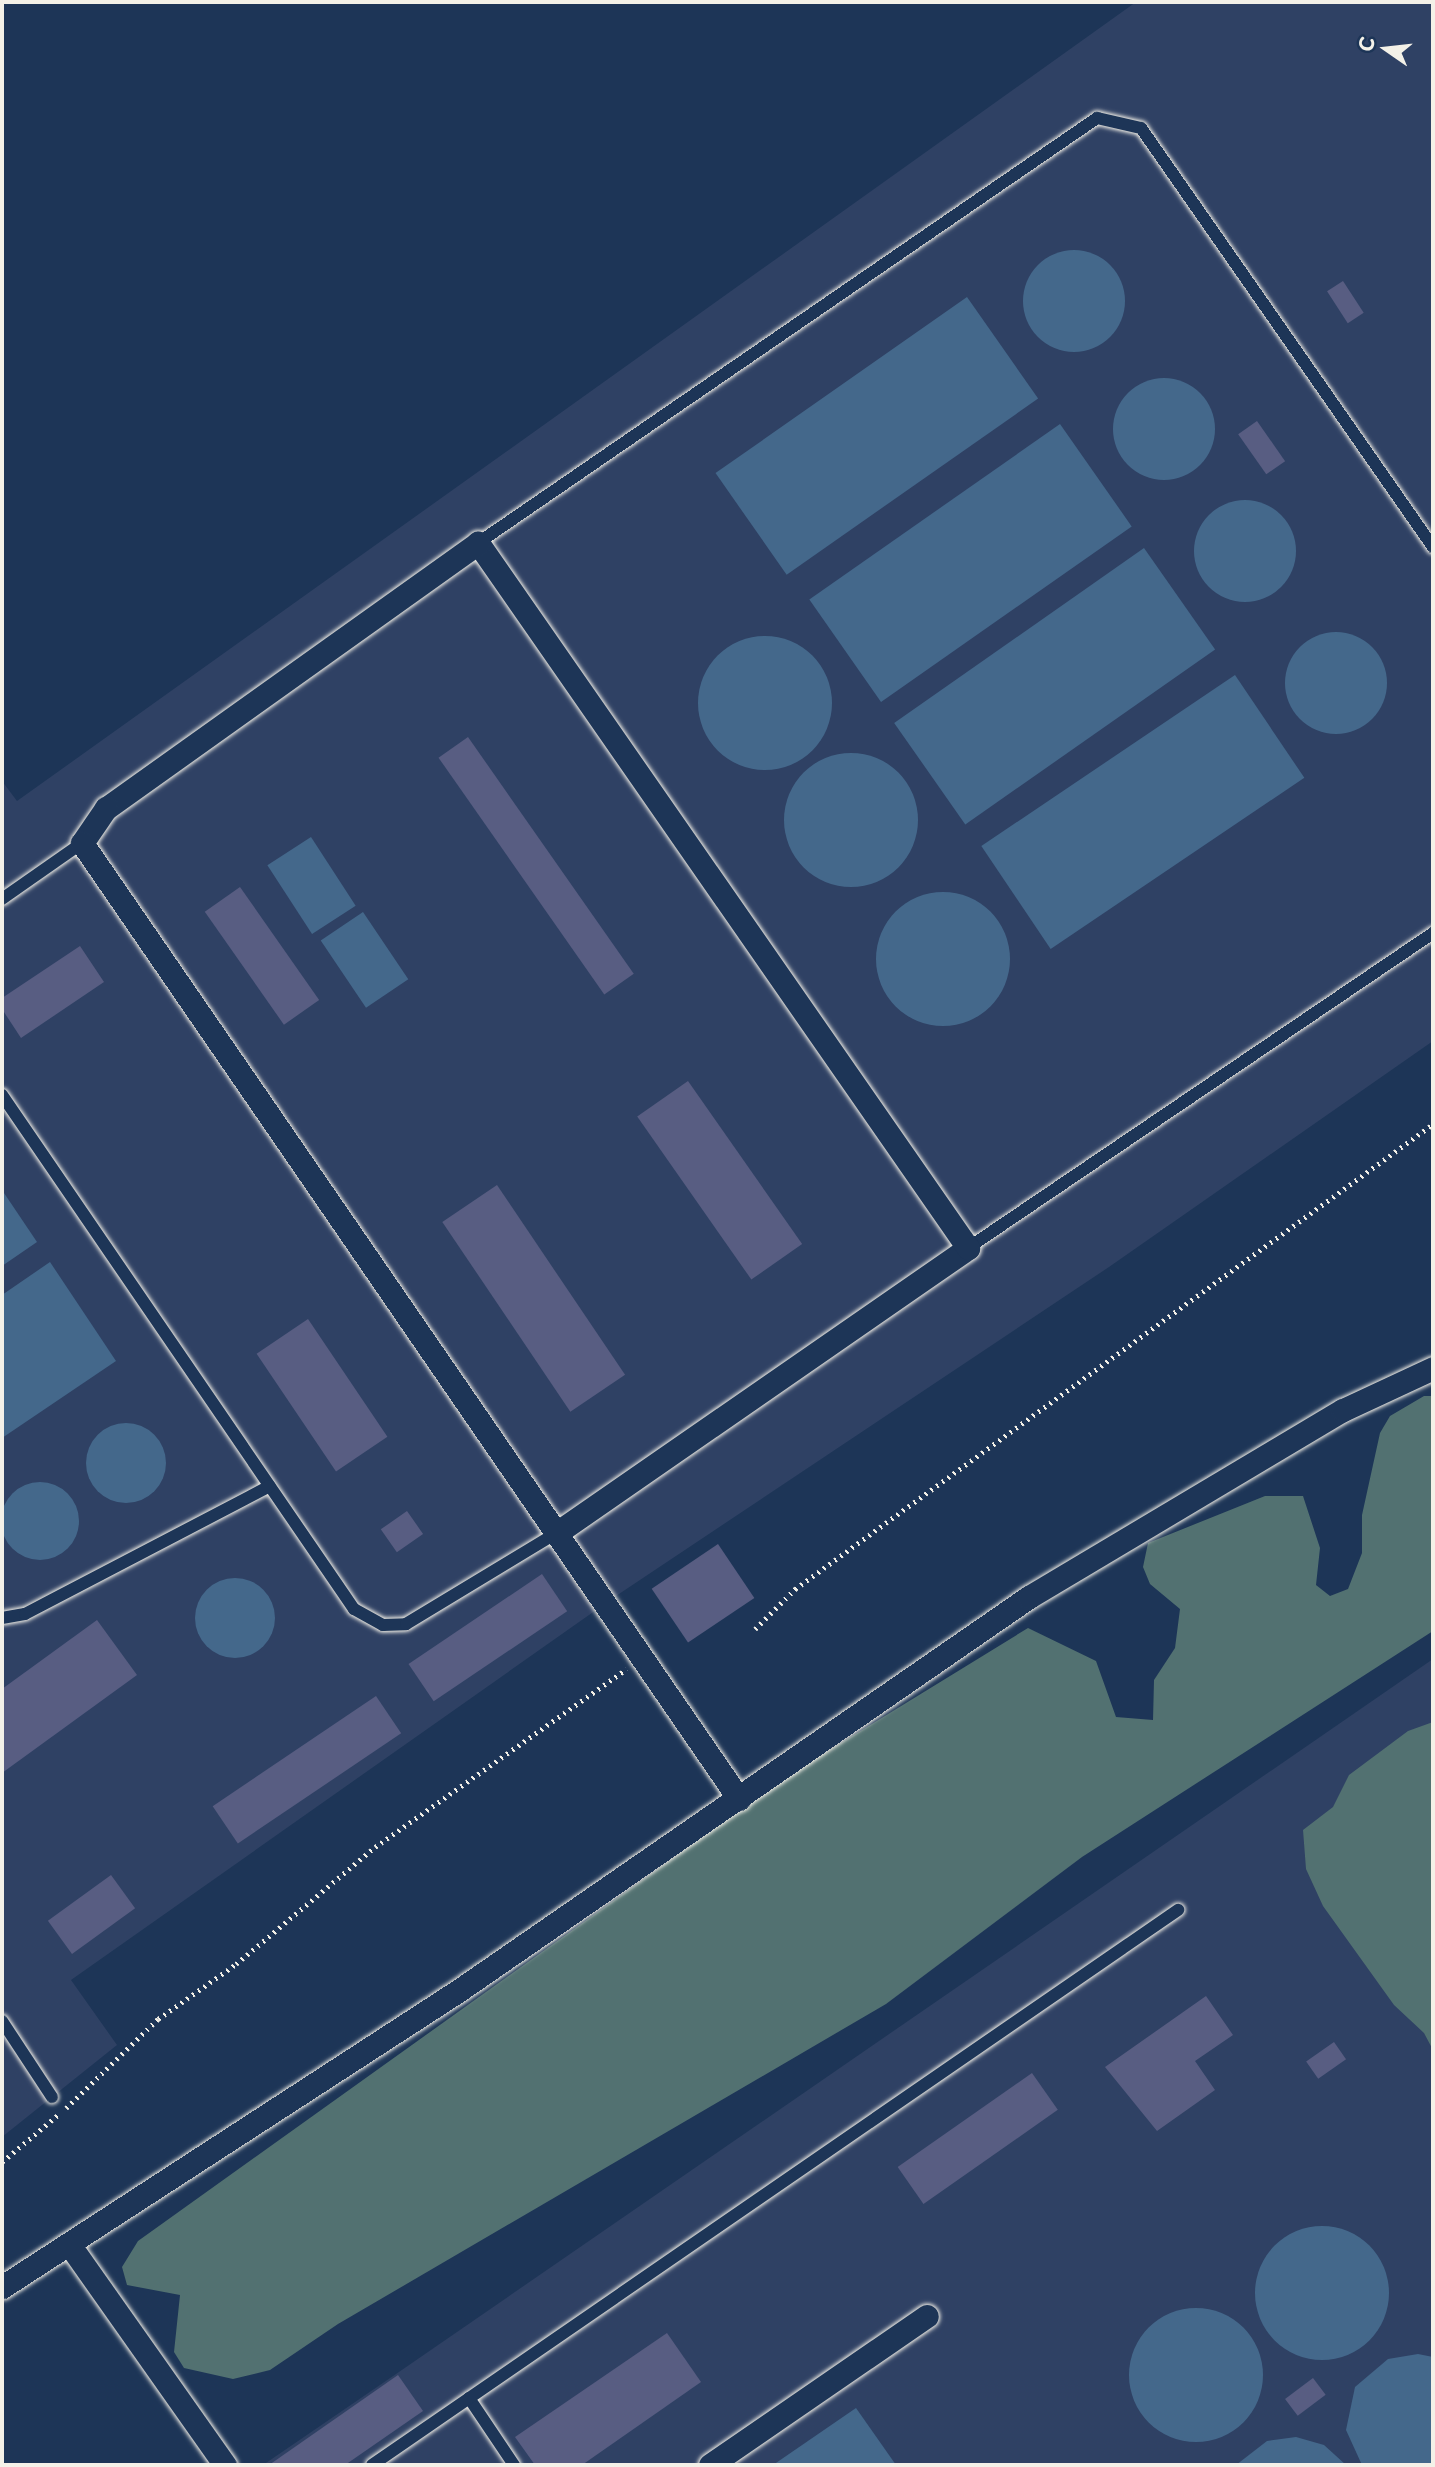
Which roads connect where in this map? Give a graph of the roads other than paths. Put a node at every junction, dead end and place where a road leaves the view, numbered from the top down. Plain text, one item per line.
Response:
1 (478, 543) junction
2 (1433, 547) edge
3 (82, 843) junction
4 (2, 898) edge
5 (1433, 933) edge
6 (2, 1096) edge
7 (968, 1248) junction
8 (1433, 1368) edge
9 (270, 1486) junction
10 (558, 1532) junction
11 (2, 1618) edge
12 (739, 1799) junction
13 (1178, 1910) dead end
14 (2, 2021) edge
15 (52, 2097) dead end
16 (69, 2244) junction
17 (2, 2287) edge
18 (927, 2316) dead end
19 (469, 2398) junction
20 (225, 2465) edge
21 (372, 2465) edge
22 (513, 2465) edge
23 (710, 2465) edge

1 - 2 lane
1 - 3 street
1 - 7 street
3 - 4 lane
3 - 10 street
5 - 7 lane
6 - 9 lane
7 - 10 street
8 - 12 street
9 - 10 lane
9 - 11 lane
10 - 12 street
12 - 16 street
13 - 19 lane
14 - 15 lane
16 - 17 street
16 - 20 street
18 - 23 street
19 - 21 lane
19 - 22 lane

